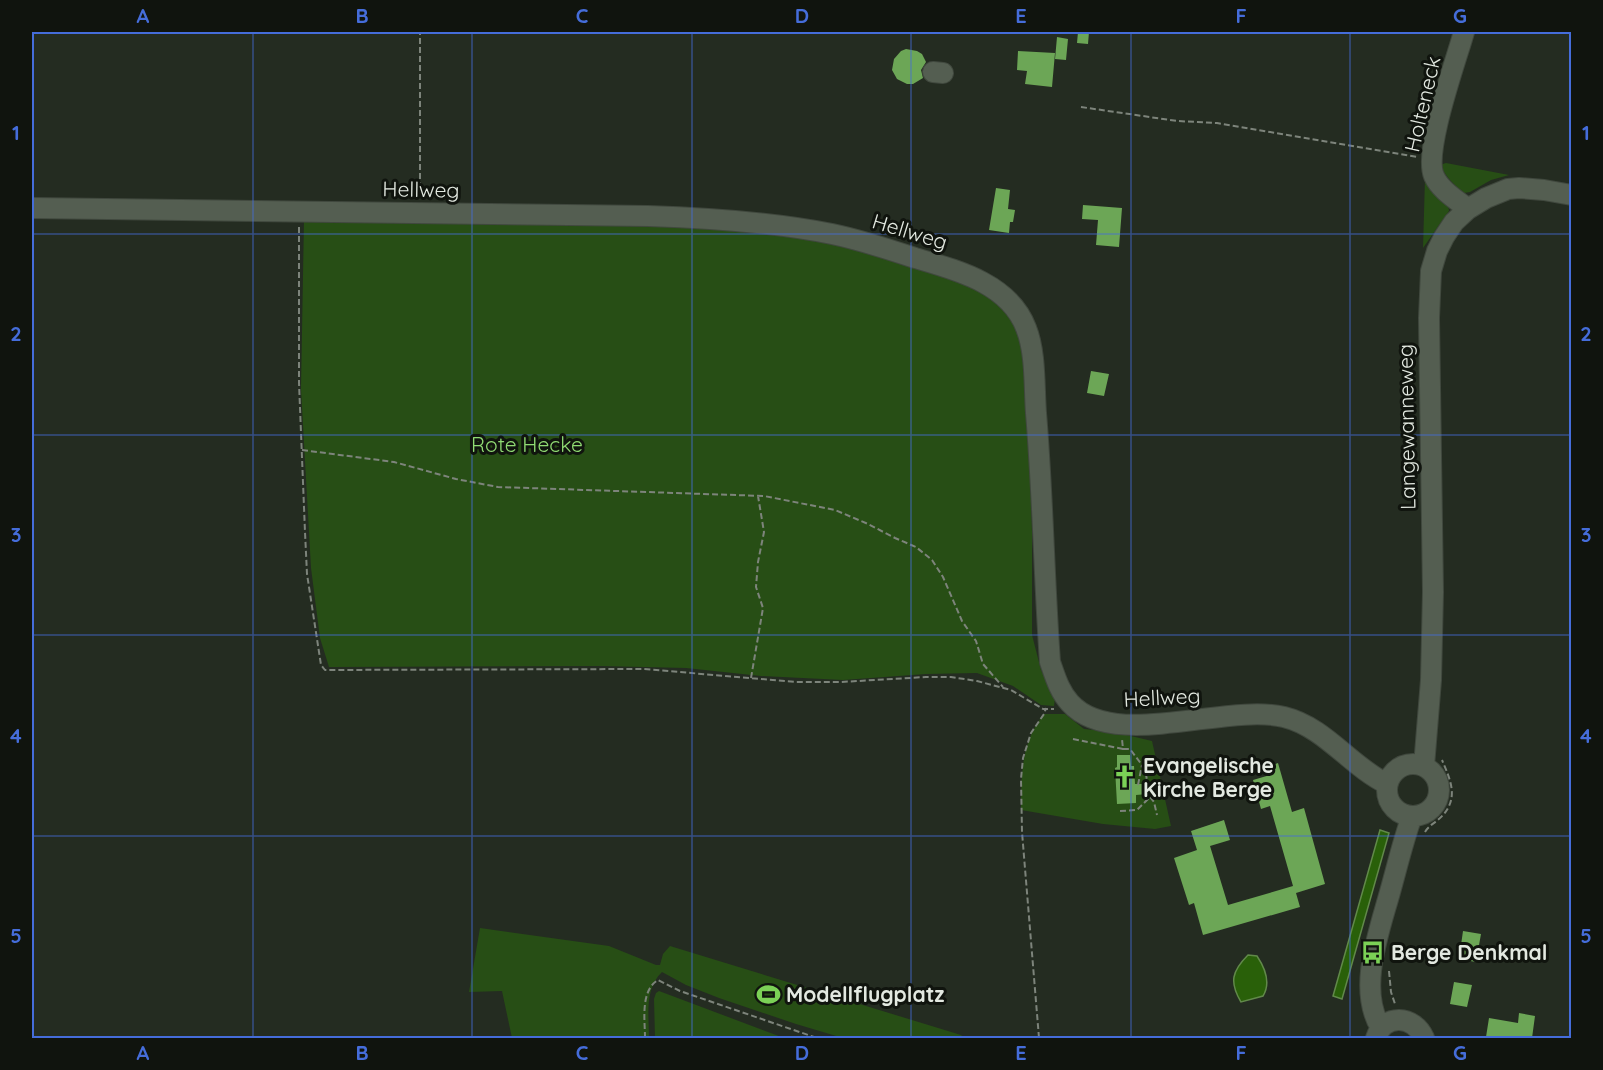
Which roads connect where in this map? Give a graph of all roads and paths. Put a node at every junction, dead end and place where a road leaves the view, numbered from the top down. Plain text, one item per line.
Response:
1 (420, 32) edge
2 (1464, 32) edge
3 (1081, 107) dead end
4 (1432, 160) junction
5 (1572, 195) edge
6 (32, 208) edge
7 (1467, 209) junction
8 (300, 212) junction
9 (420, 213) junction
10 (302, 450) junction
11 (758, 496) junction
12 (751, 678) junction
13 (1004, 688) junction
14 (1070, 704) junction
15 (1046, 708) junction
16 (1123, 724) junction
17 (1073, 739) dead end
18 (1123, 749) junction
19 (1442, 752) dead end
20 (1142, 765) junction
21 (1424, 766) junction
22 (1387, 784) junction
23 (1138, 785) dead end
24 (1150, 797) junction
25 (1120, 811) dead end
26 (1157, 815) dead end
27 (1412, 816) junction
28 (1423, 835) dead end
29 (1389, 969) dead end
30 (1399, 1008) dead end
31 (1379, 1033) edge
32 (645, 1038) edge
33 (816, 1038) edge
34 (1039, 1038) edge
35 (1424, 1038) edge

1 - 9 path
2 - 4 street, Holteneck
3 - 4 path
4 - 7 street, Holteneck
5 - 7 street, Langewanneweg
6 - 8 street, Hellweg
7 - 21 street, Langewanneweg
8 - 9 street, Hellweg
8 - 10 path
9 - 14 street, Hellweg
10 - 11 path
10 - 12 path
11 - 12 path
11 - 13 path
12 - 13 path
13 - 15 path
14 - 15 path
14 - 16 street, Hellweg
15 - 34 path
16 - 18 path
16 - 22 street, Hellweg
17 - 18 path
18 - 20 path
19 - 28 path
20 - 23 path
20 - 24 path
21 - 22 street
21 - 27 street
22 - 27 street
24 - 25 path
24 - 26 path
27 - 31 street
29 - 30 path
31 - 35 street
32 - 33 path

